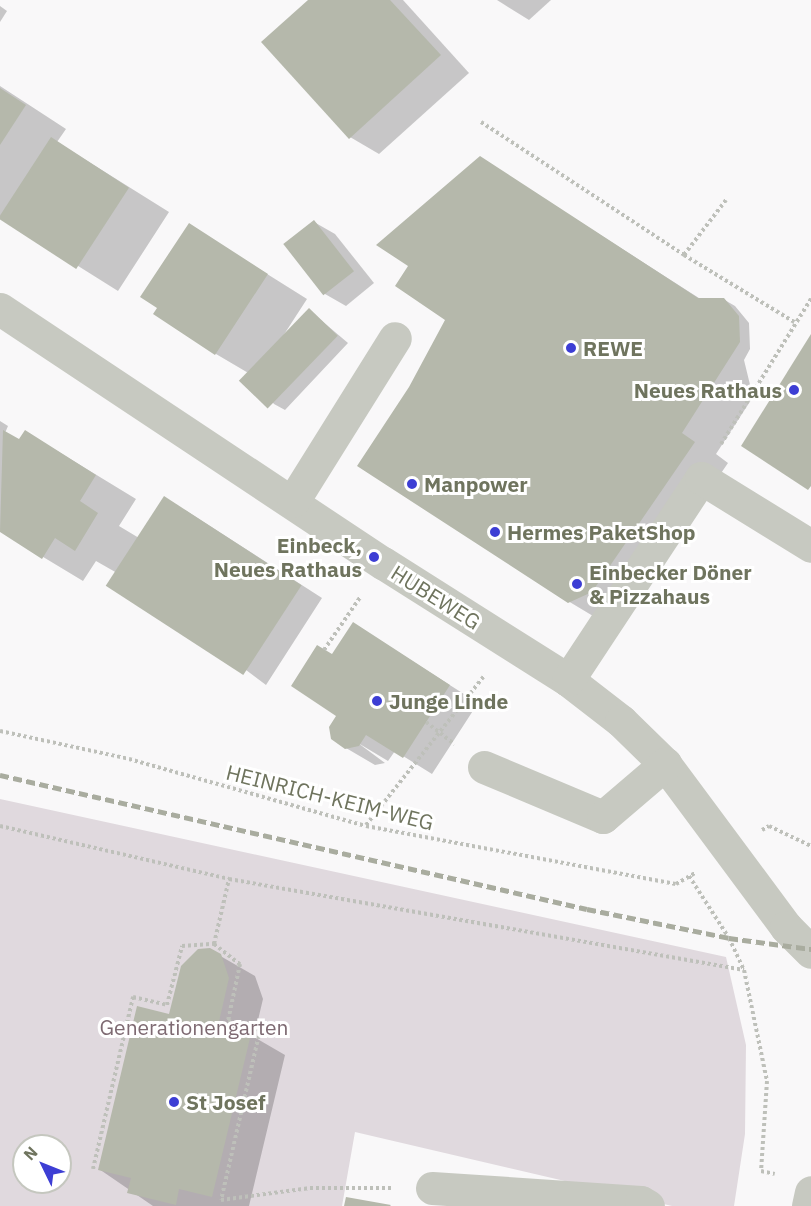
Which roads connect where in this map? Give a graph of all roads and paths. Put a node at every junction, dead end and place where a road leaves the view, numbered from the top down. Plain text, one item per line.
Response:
1 (482, 122) dead end
2 (726, 200) dead end
3 (684, 255) junction
4 (811, 299) edge
5 (0, 309) edge
6 (794, 322) junction
7 (395, 338) dead end
8 (700, 478) junction
9 (293, 501) junction
10 (811, 546) edge
11 (383, 563) junction
12 (509, 642) junction
13 (324, 650) dead end
14 (568, 680) junction
15 (0, 730) edge
16 (665, 764) junction
17 (484, 767) dead end
18 (0, 826) edge
19 (366, 826) junction
20 (229, 879) junction
21 (214, 944) junction
22 (811, 952) edge
23 (744, 970) junction
24 (93, 1169) dead end
25 (781, 1176) dead end
26 (811, 1192) edge
27 (445, 1195) edge
28 (648, 1206) edge
29 (808, 1206) edge

1 - 3 path
2 - 3 path
3 - 6 path
4 - 6 path
5 - 9 street, HUBEWEG
6 - 8 path
7 - 9 street
8 - 10 street
8 - 14 street
9 - 11 street, HUBEWEG
11 - 12 street, HUBEWEG
11 - 13 path
12 - 14 street, HUBEWEG
12 - 19 path
14 - 16 street, HUBEWEG
15 - 19 path, HEINRICH-KEIM-WEG
16 - 17 street
16 - 22 street, HUBEWEG
18 - 20 path
19 - 23 path, HEINRICH-KEIM-WEG
20 - 21 path
20 - 23 path
21 - 24 path
21 - 27 path
23 - 25 path
26 - 29 street
27 - 28 street

